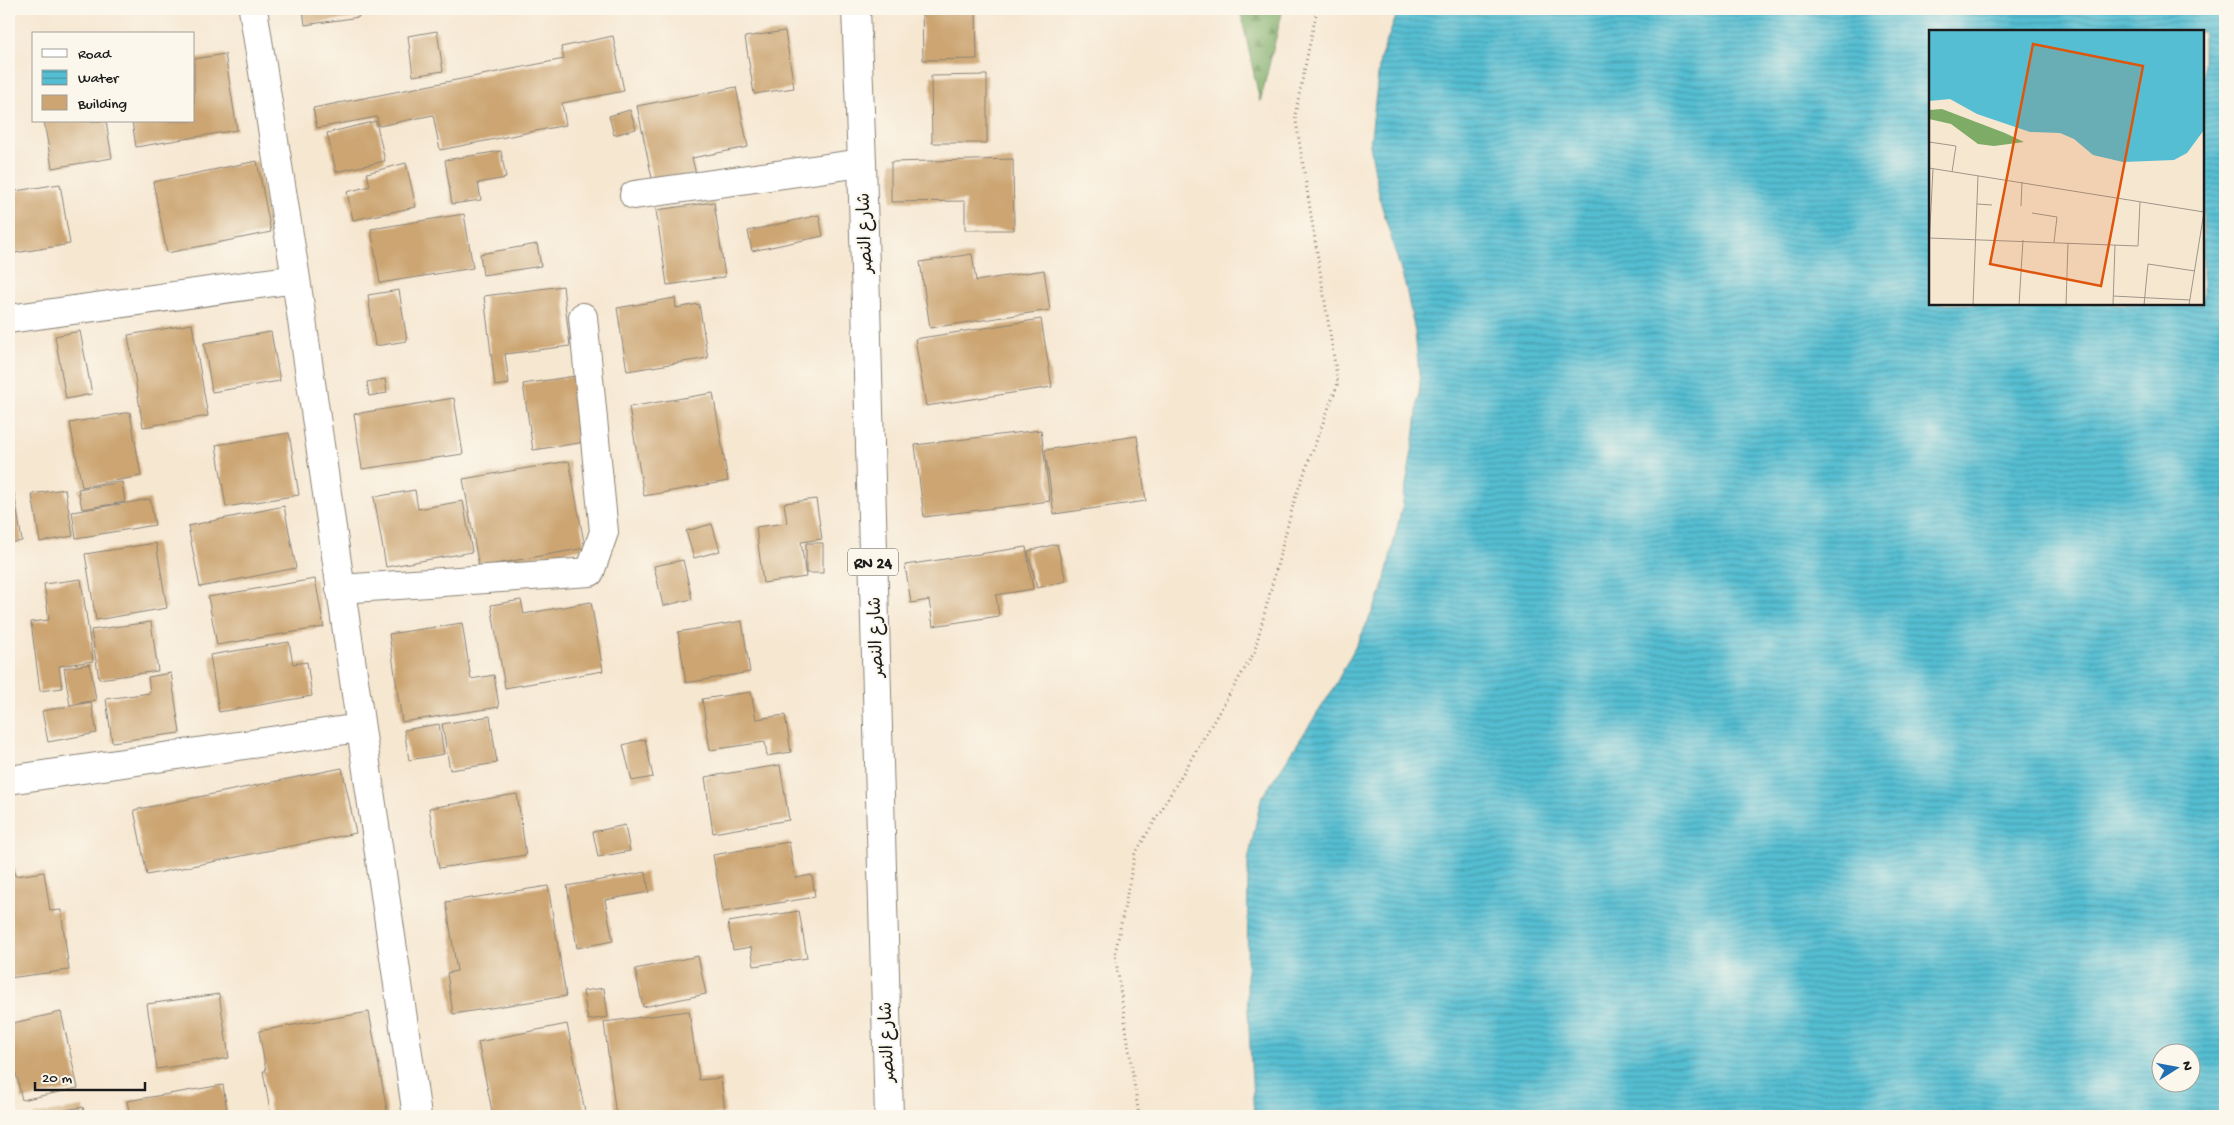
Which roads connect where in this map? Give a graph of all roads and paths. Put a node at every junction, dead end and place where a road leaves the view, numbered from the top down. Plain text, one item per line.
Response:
1 (252, 9) edge
2 (856, 9) edge
3 (1317, 9) edge
4 (862, 163) junction
5 (634, 195) dead end
6 (296, 279) junction
7 (583, 317) dead end
8 (9, 319) edge
9 (340, 589) junction
10 (360, 728) junction
11 (9, 780) edge
12 (417, 1116) edge
13 (889, 1116) edge
14 (1139, 1116) edge

1 - 6 street
2 - 4 street, شارع النصر / RN 24
3 - 14 path
4 - 5 street
4 - 13 street, شارع النصر / RN 24
6 - 8 street
6 - 9 street
7 - 9 street
9 - 10 street
10 - 11 street
10 - 12 street

